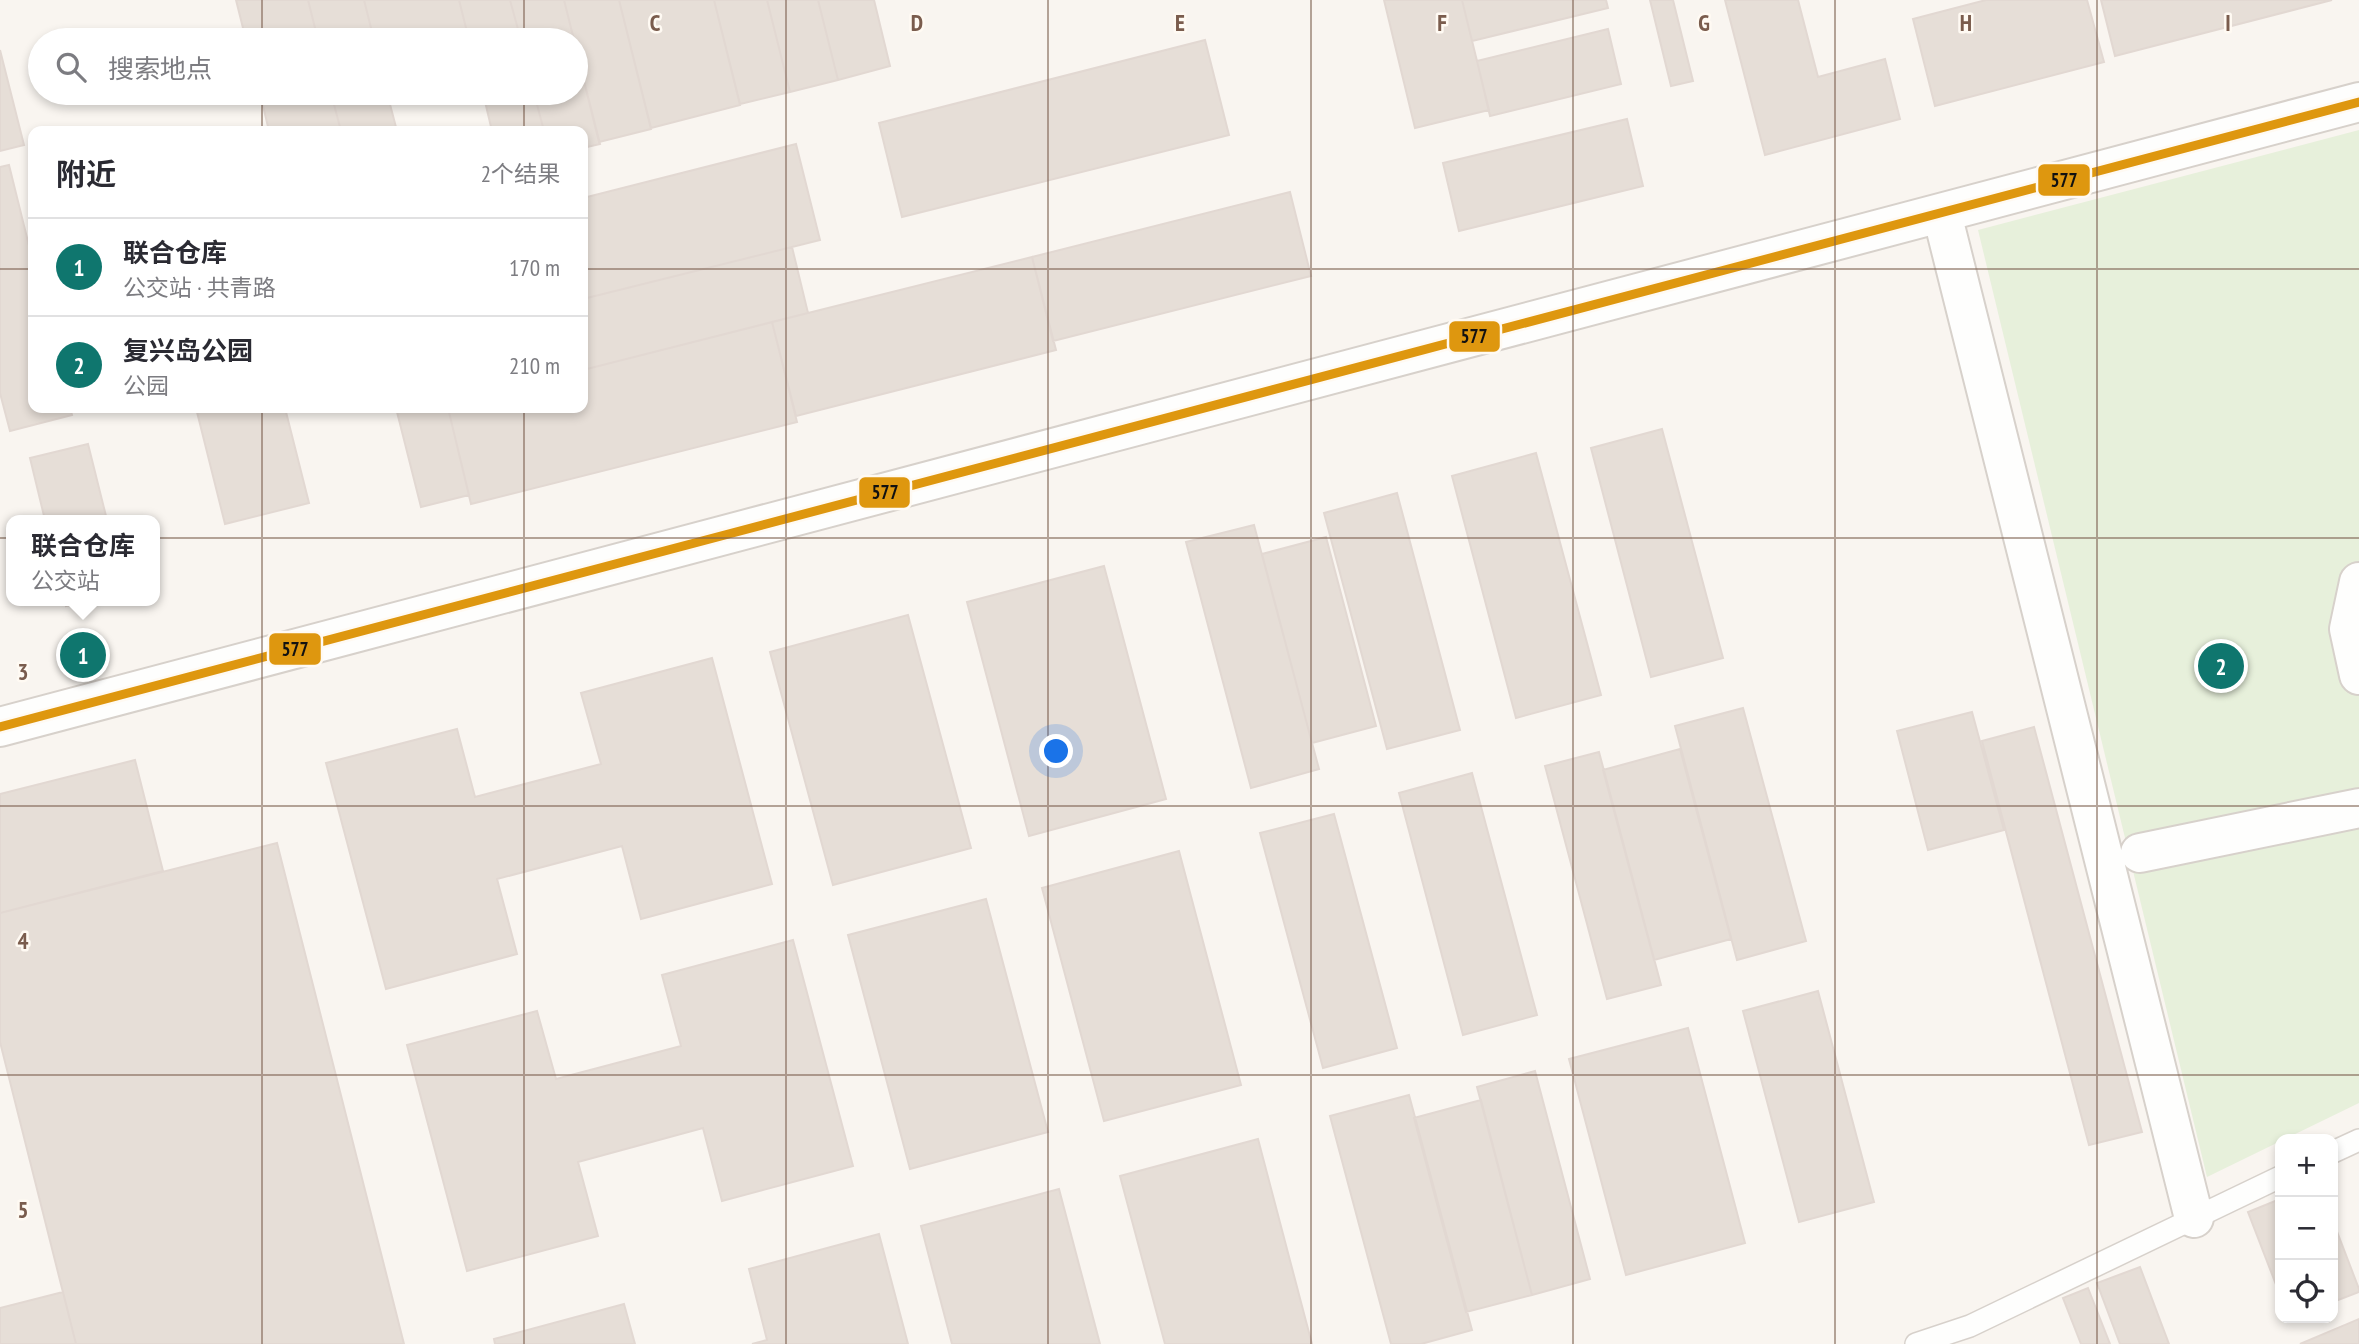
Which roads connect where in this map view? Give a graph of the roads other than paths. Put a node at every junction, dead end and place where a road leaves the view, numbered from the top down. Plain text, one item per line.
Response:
1 (2359, 102) edge
2 (1942, 214) junction
3 (2359, 582) edge
4 (2359, 675) edge
5 (0, 727) edge
6 (2359, 808) edge
7 (2140, 853) dead end
8 (2359, 1140) edge
9 (2338, 1150) edge
10 (2275, 1179) edge
11 (2194, 1218) junction
12 (1916, 1344) edge

1 - 2 street
2 - 5 street
2 - 11 street
3 - 4 street
6 - 7 street
8 - 9 lane
10 - 11 lane
11 - 12 lane

